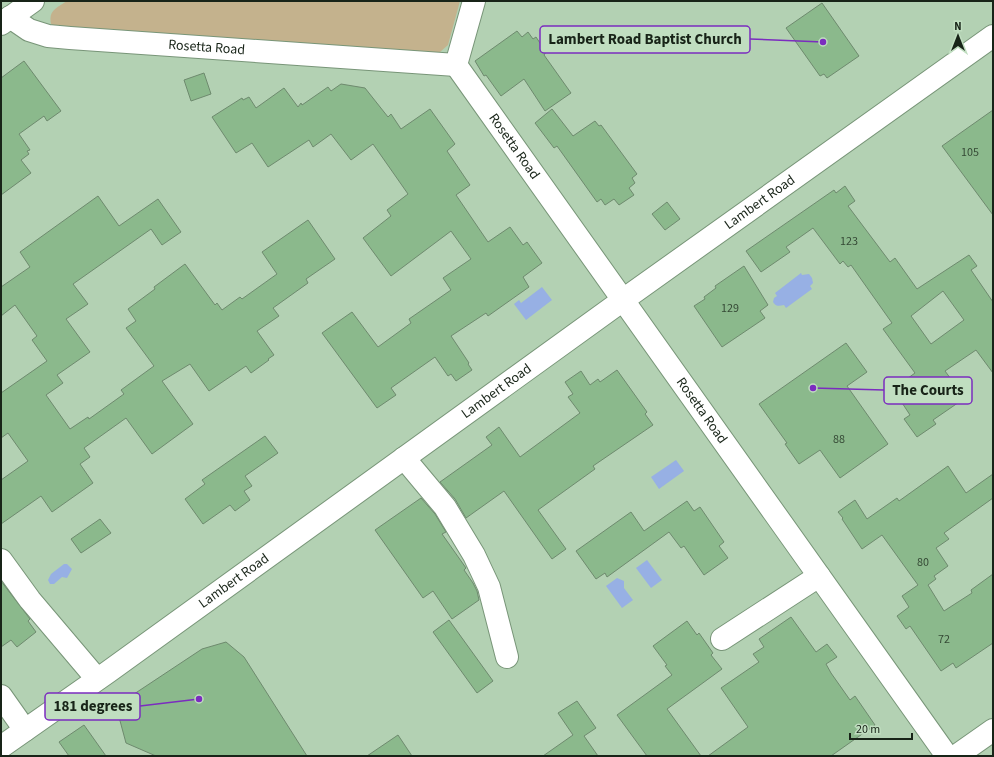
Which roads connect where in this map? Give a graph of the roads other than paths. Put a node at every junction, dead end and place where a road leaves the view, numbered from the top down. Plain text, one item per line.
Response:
1 (33, 1) edge
2 (474, 1) edge
3 (5, 20) edge
4 (993, 36) edge
5 (456, 64) junction
6 (623, 300) junction
7 (404, 458) junction
8 (1, 560) edge
9 (818, 576) junction
10 (722, 639) dead end
11 (507, 657) dead end
12 (97, 679) junction
13 (1, 696) edge
14 (25, 730) junction
15 (993, 730) edge
16 (1, 746) edge
17 (947, 756) edge
18 (956, 756) edge

1 - 3 street
2 - 5 street
3 - 5 street, Rosetta Road
4 - 6 street, Lambert Road
5 - 6 street, Rosetta Road
6 - 7 street, Lambert Road
6 - 9 street, Rosetta Road
7 - 11 street
7 - 12 street, Lambert Road
8 - 12 street
9 - 10 street
9 - 17 street, Rosetta Road
12 - 14 street, Lambert Road
13 - 14 street
14 - 16 street, Lambert Road
15 - 18 street

